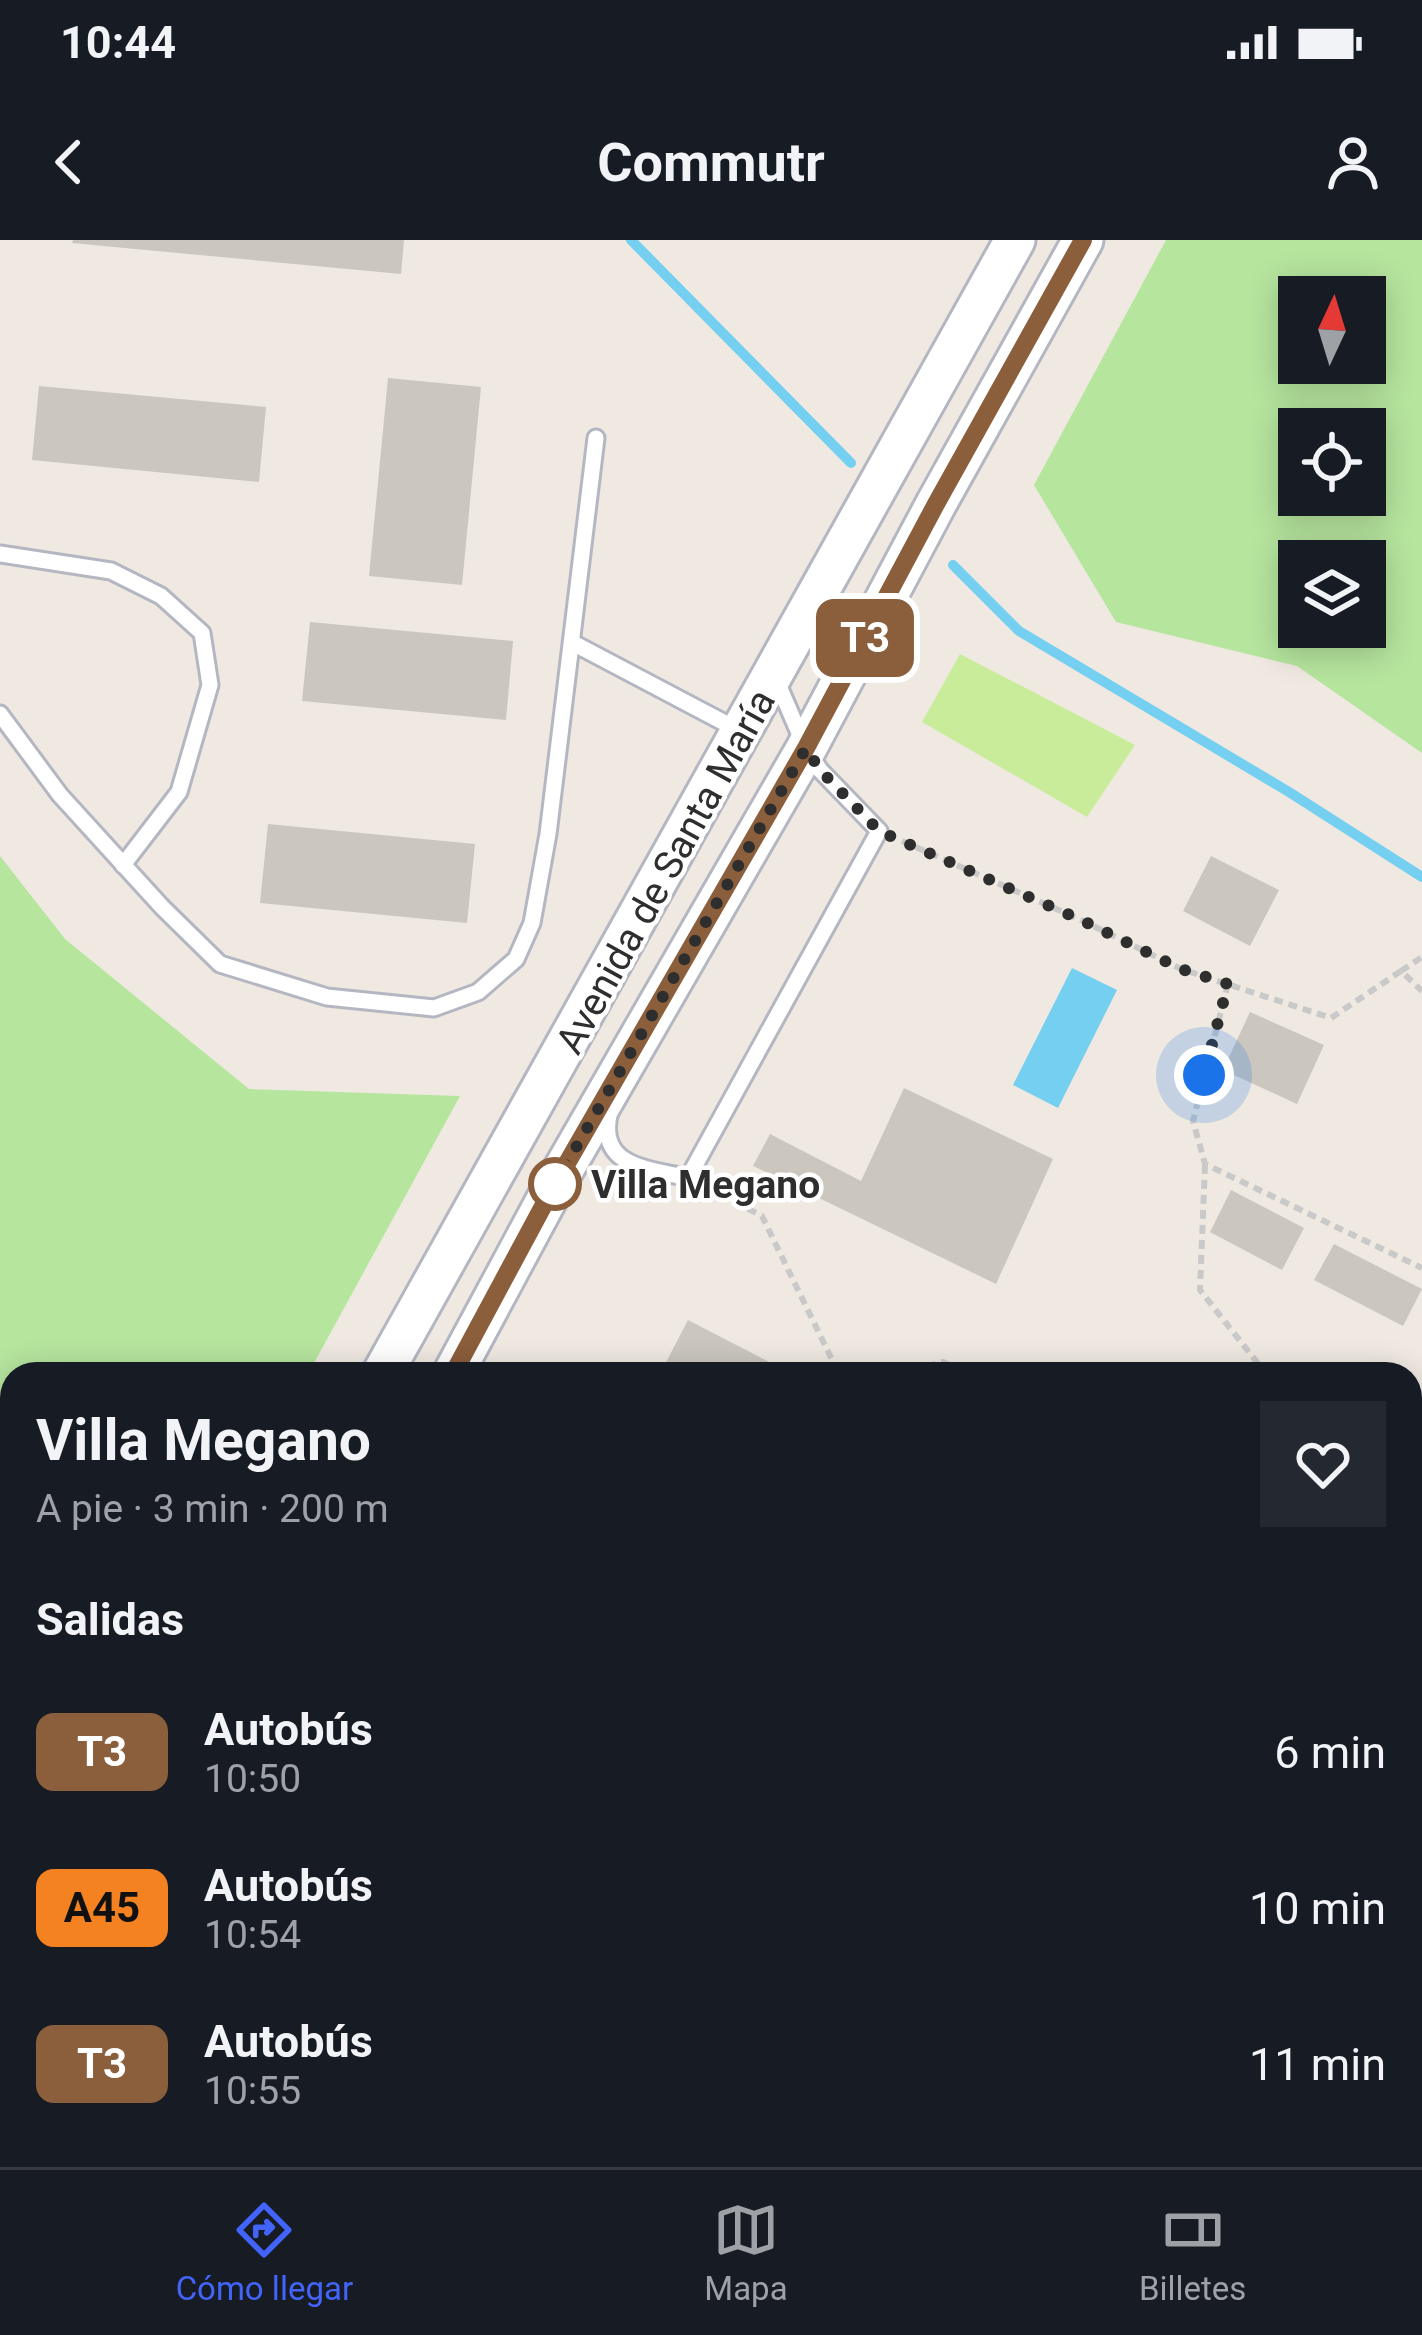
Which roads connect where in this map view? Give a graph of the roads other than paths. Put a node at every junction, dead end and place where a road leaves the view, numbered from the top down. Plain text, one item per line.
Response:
1 (1083, 240) edge
2 (1009, 250) edge
3 (1052, 296) junction
4 (596, 439) dead end
5 (0, 554) edge
6 (573, 643) junction
7 (774, 675) junction
8 (0, 714) edge
9 (742, 732) junction
10 (806, 748) junction
11 (123, 865) junction
12 (618, 1077) junction
13 (389, 1362) edge
14 (459, 1362) edge

1 - 3 street, Avenida de Santa María
2 - 3 street
2 - 7 street, Avenida de Santa María
3 - 10 street, Avenida de Santa María
4 - 6 lane
5 - 11 lane
6 - 9 lane
6 - 11 lane
7 - 9 street, Avenida de Santa María
7 - 10 lane
8 - 11 lane
9 - 13 street, Avenida de Santa María
10 - 12 street, Avenida de Santa María
10 - 12 lane
12 - 14 street, Avenida de Santa María

